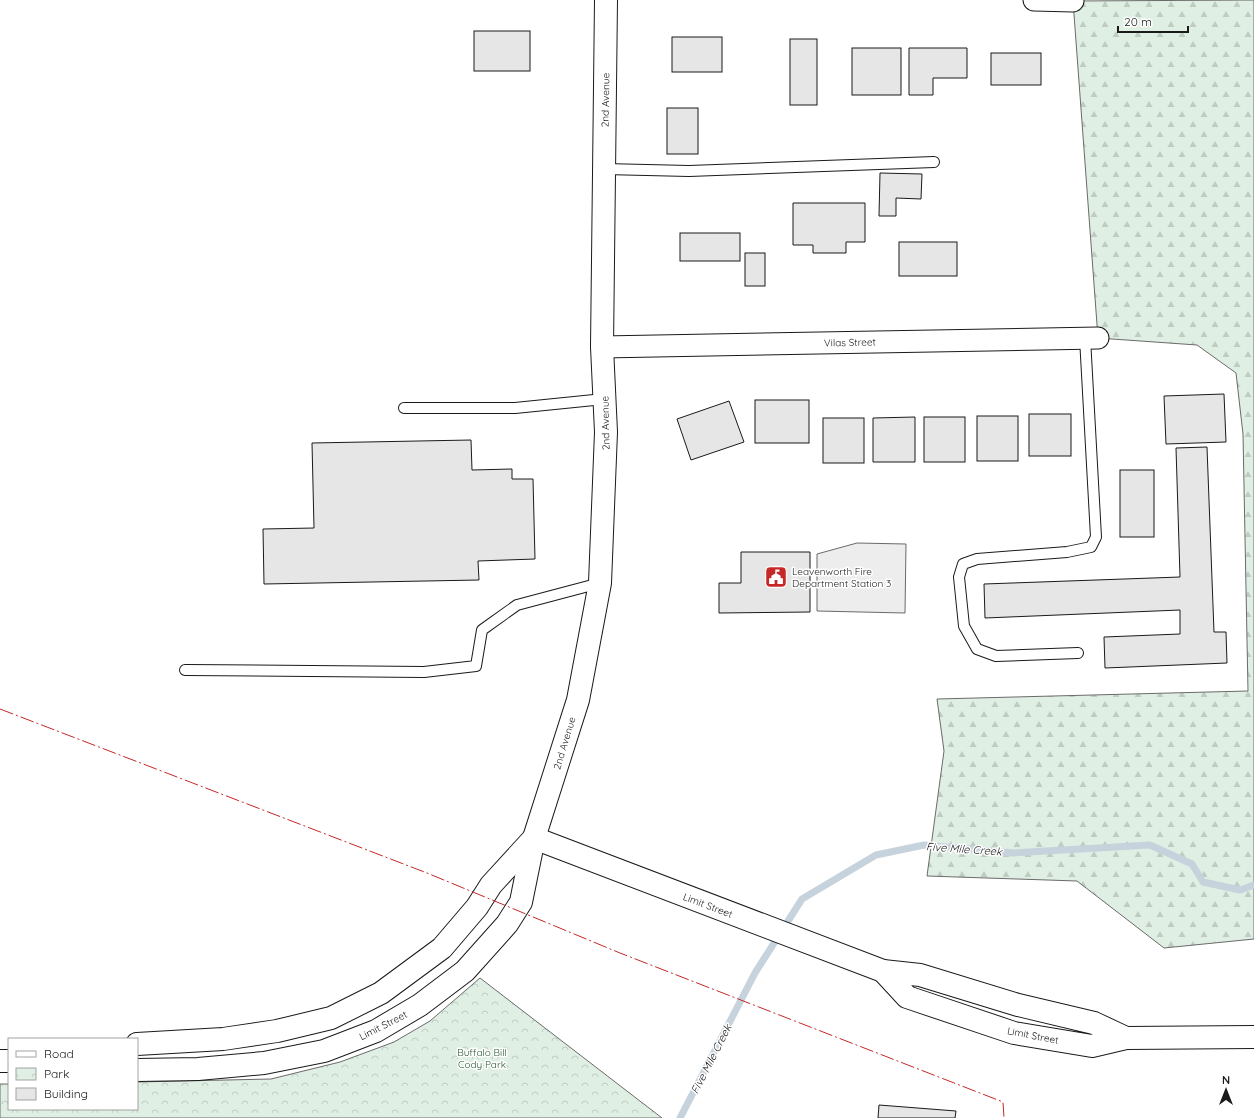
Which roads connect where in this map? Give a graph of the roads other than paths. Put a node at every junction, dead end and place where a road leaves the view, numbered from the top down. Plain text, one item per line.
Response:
1 (606, 0) edge
2 (1034, 0) edge
3 (1073, 0) edge
4 (934, 162) dead end
5 (604, 169) junction
6 (1091, 338) joint
7 (602, 347) junction
8 (604, 399) junction
9 (404, 408) dead end
10 (600, 583) junction
11 (1078, 653) dead end
12 (184, 670) dead end
13 (534, 838) junction
14 (1254, 1037) edge
15 (138, 1044) edge
16 (138, 1070) edge

1 - 5 street, 2nd Avenue
2 - 3 street
4 - 5 lane
5 - 7 street, 2nd Avenue
6 - 7 street, Vilas Street
6 - 11 lane
7 - 8 street, 2nd Avenue
8 - 9 lane
8 - 10 street, 2nd Avenue
10 - 12 lane
10 - 13 street, 2nd Avenue
13 - 14 street, Limit Street
13 - 15 street
13 - 16 street, Limit Street

